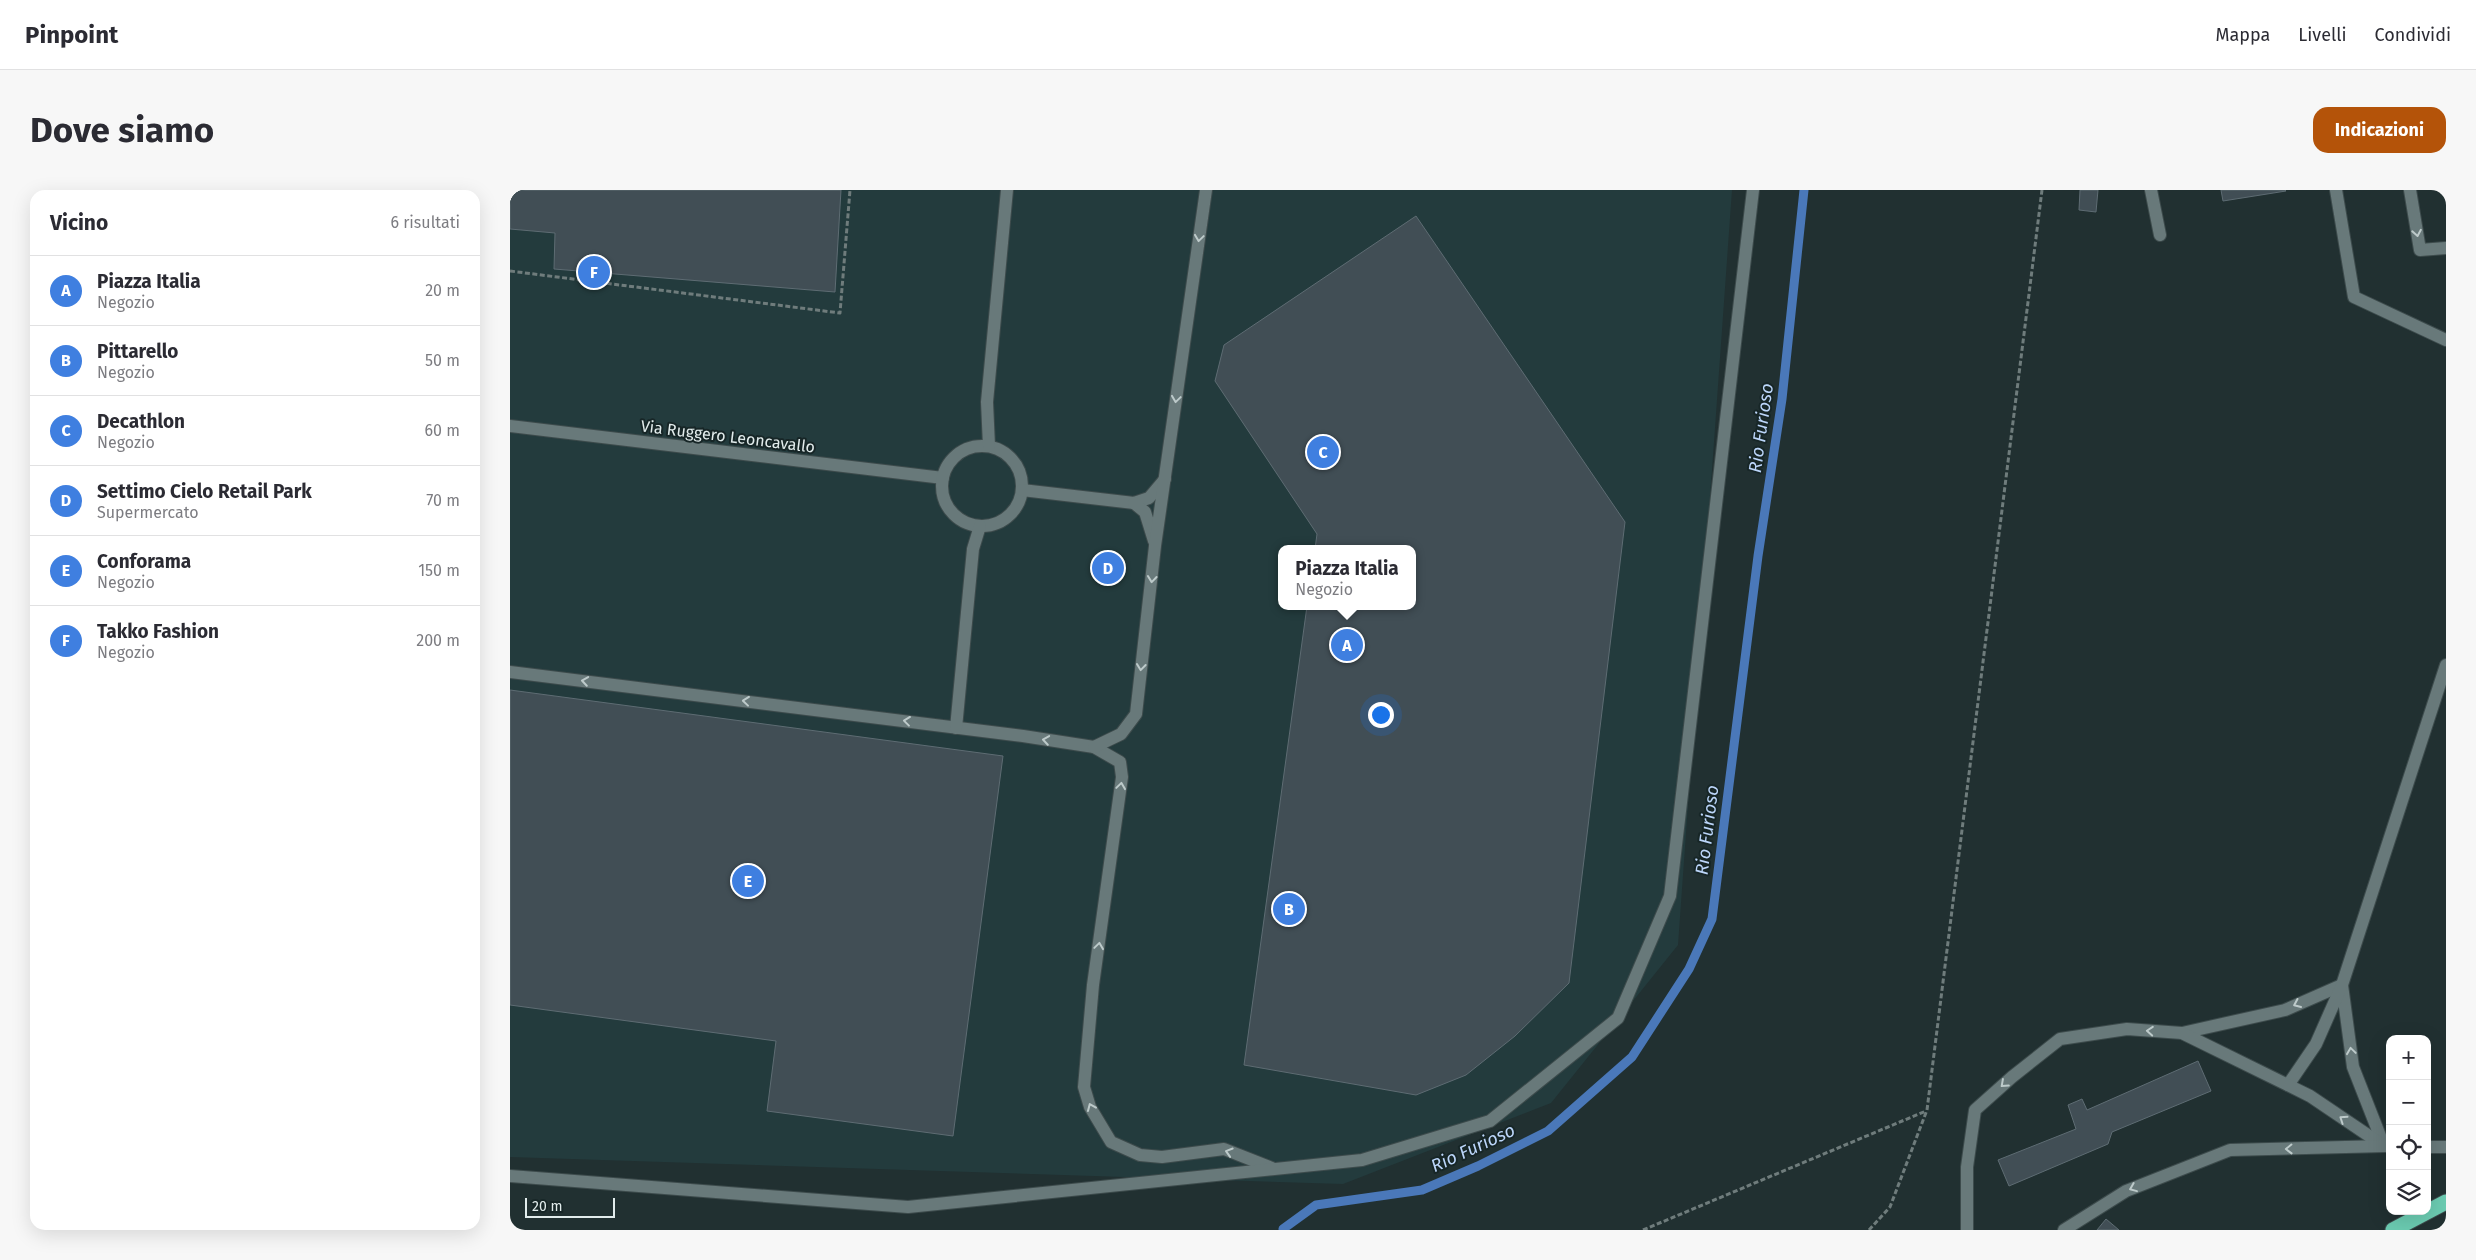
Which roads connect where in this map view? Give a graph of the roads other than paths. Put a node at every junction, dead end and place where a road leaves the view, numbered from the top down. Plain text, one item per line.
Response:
1 (1006, 190) edge
2 (1206, 190) edge
3 (1753, 190) edge
4 (2151, 190) edge
5 (2336, 190) edge
6 (2410, 190) edge
7 (2160, 235) dead end
8 (2446, 248) edge
9 (2446, 340) edge
10 (510, 426) edge
11 (989, 446) junction
12 (942, 478) junction
13 (1165, 478) junction
14 (1022, 490) junction
15 (1134, 503) junction
16 (980, 526) junction
17 (1155, 546) junction
18 (2446, 665) edge
19 (510, 672) edge
20 (956, 728) junction
21 (1094, 747) junction
22 (2342, 985) junction
23 (2182, 1033) junction
24 (2288, 1085) junction
25 (2386, 1144) edge
26 (2386, 1145) edge
27 (2386, 1146) edge
28 (2431, 1147) edge
29 (2446, 1147) edge
30 (1274, 1169) junction
31 (510, 1176) edge
32 (2446, 1202) edge
33 (1967, 1230) edge
34 (2064, 1230) edge
35 (2393, 1230) edge

1 - 11 lane
2 -> 13 lane
3 - 30 lane
4 - 7 lane
5 - 9 lane
6 -> 8 lane
10 - 12 lane, Via Ruggero Leoncavallo
11 - 12 lane
11 - 14 lane
12 - 16 lane
13 - 15 lane
13 - 17 lane
14 - 15 lane
14 - 16 lane
15 - 17 lane
16 - 20 lane
17 -> 21 lane
18 - 22 lane
20 -> 19 lane
21 -> 20 lane
30 -> 21 lane
22 -> 23 lane
22 - 24 lane
25 -> 22 lane
23 - 24 lane
23 -> 33 lane
26 -> 24 lane
27 -> 34 lane
28 - 29 lane
30 - 31 lane
32 - 35 highway

